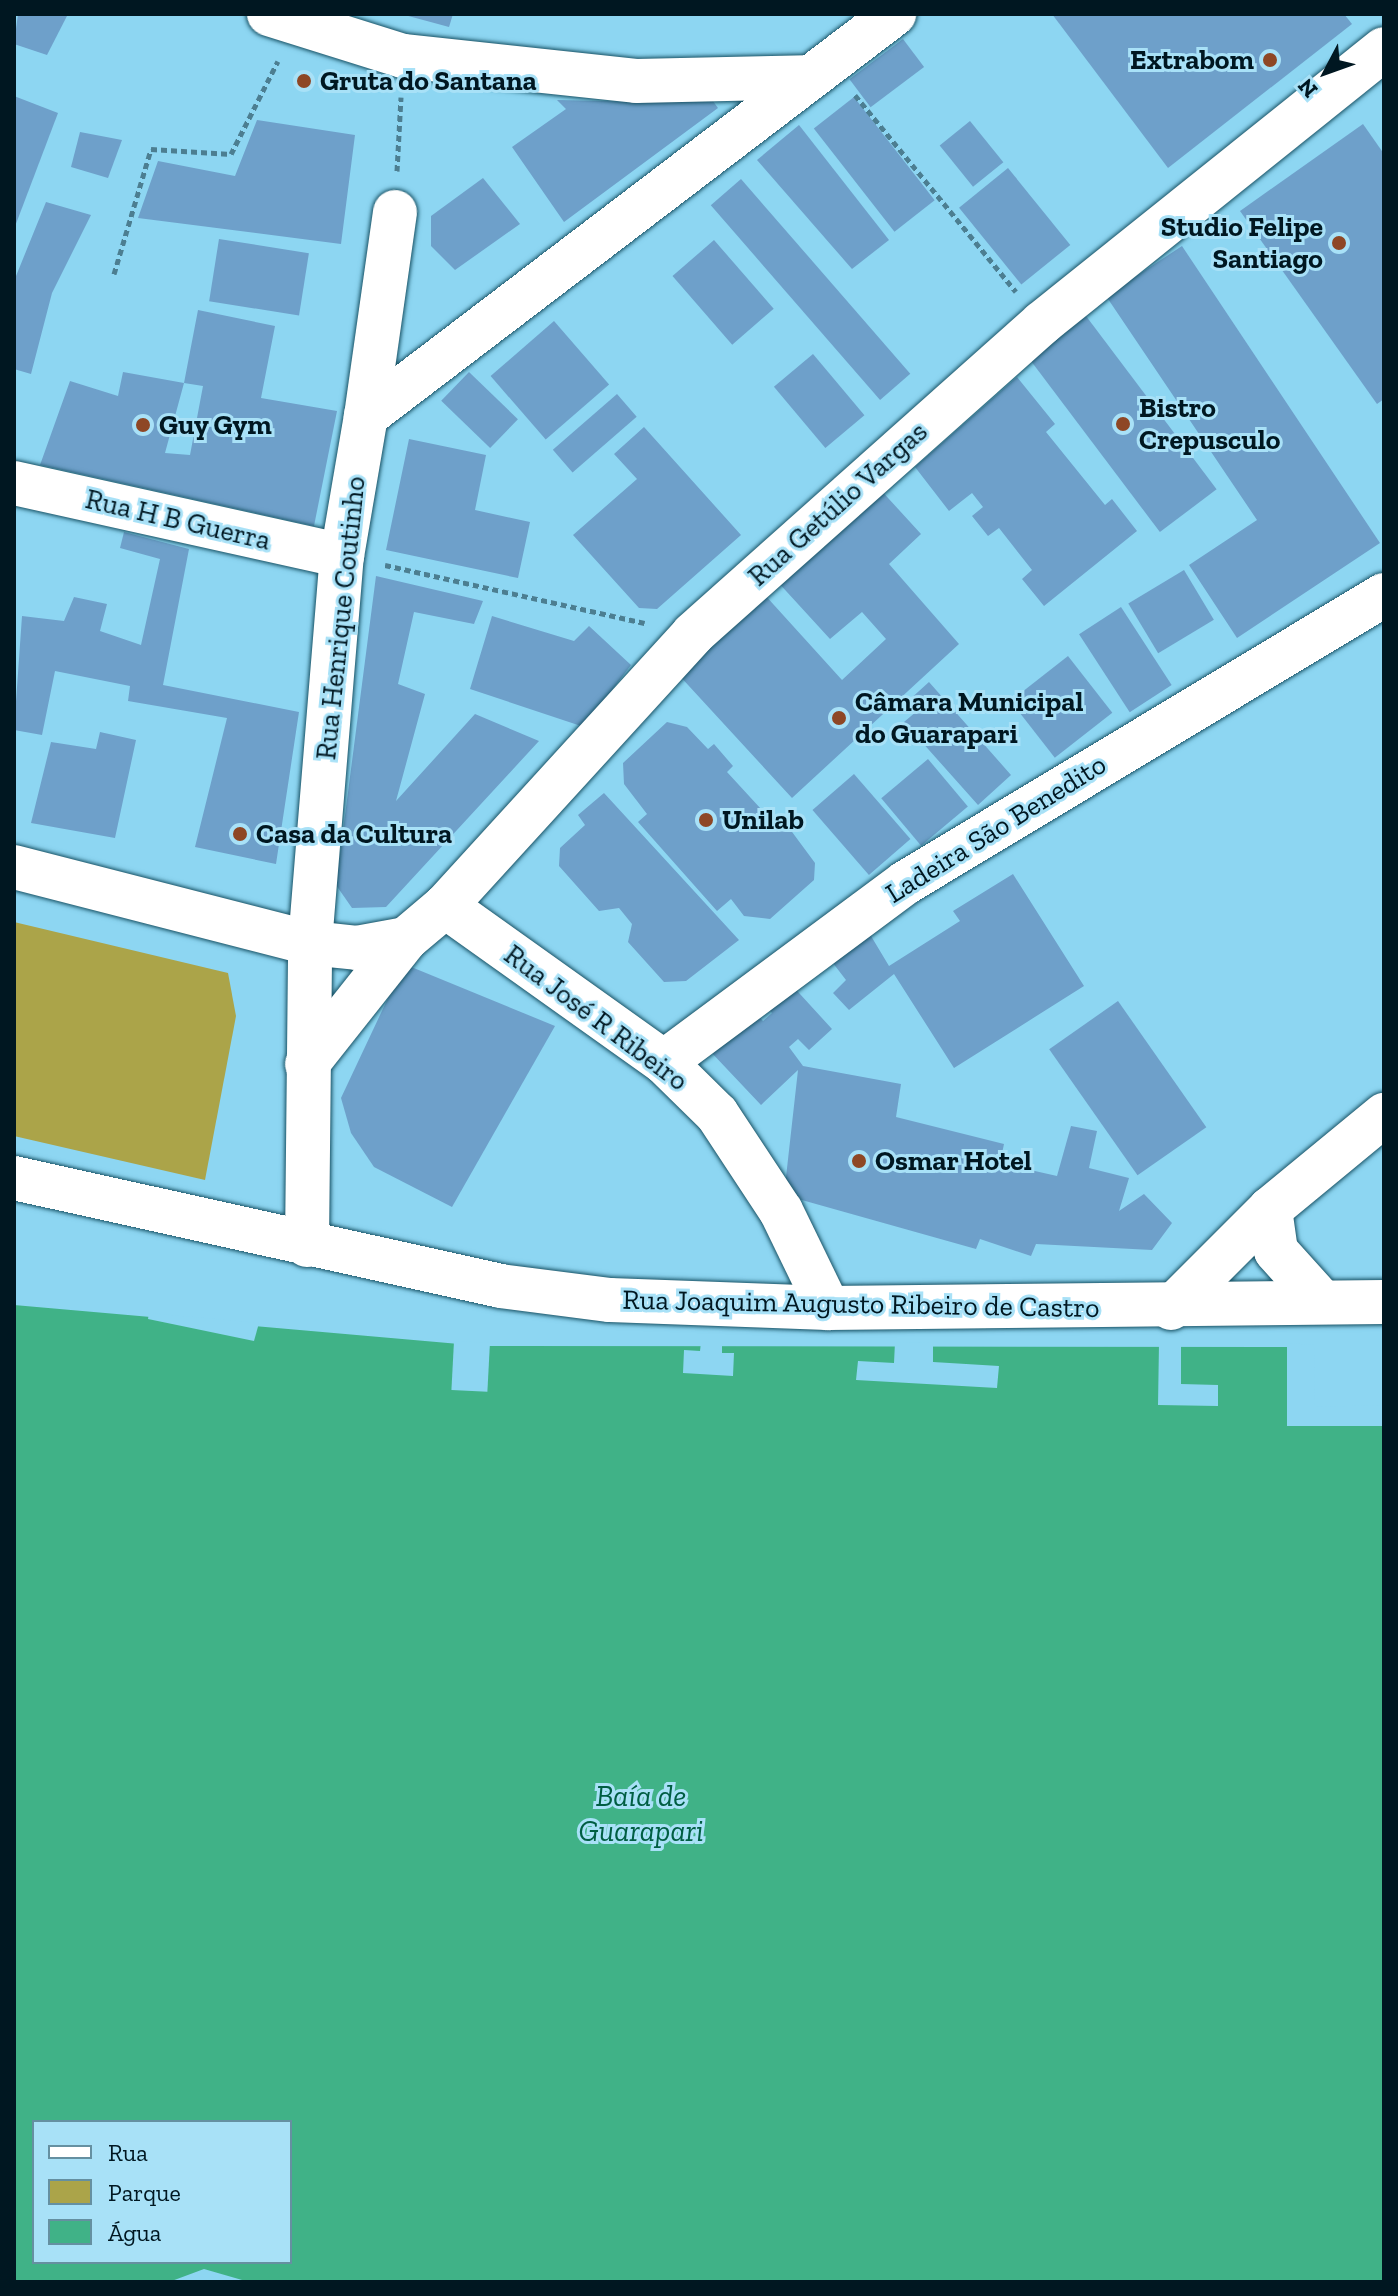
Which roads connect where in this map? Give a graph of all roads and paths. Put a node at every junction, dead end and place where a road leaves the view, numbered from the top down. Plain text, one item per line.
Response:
1 (894, 14) edge
2 (283, 19) edge
3 (1384, 49) edge
4 (403, 56) junction
5 (817, 69) junction
6 (395, 212) joint
7 (114, 274) dead end
8 (1042, 323) junction
9 (366, 416) junction
10 (14, 483) edge
11 (342, 556) junction
12 (1384, 595) edge
13 (693, 634) junction
14 (14, 867) edge
15 (445, 906) junction
16 (406, 939) junction
17 (310, 943) junction
18 (664, 1062) junction
19 (307, 1064) junction
20 (1384, 1115) edge
21 (1364, 1144) edge
22 (14, 1178) edge
23 (1270, 1209) junction
24 (307, 1245) junction
25 (1321, 1301) junction
26 (1384, 1302) edge
27 (828, 1308) junction
28 (1171, 1308) junction

1 - 5 street
2 - 4 street
2 - 7 path
3 - 8 street, Rua Getúlio Vargas
4 - 5 street
4 - 6 path
5 - 8 path
5 - 9 street
6 - 9 street, Rua Henrique Coutinho
8 - 13 street, Rua Getúlio Vargas
9 - 11 street, Rua Henrique Coutinho
10 - 11 street, Rua H B Guerra
11 - 13 path
11 - 17 street, Rua Henrique Coutinho
12 - 18 street, Ladeira São Benedito
13 - 15 street, Rua Getúlio Vargas
14 - 17 street, Rua Getúlio Vargas
15 - 16 street, Rua Getúlio Vargas
15 - 18 street, Rua José R Ribeiro
16 - 17 street, Rua Getúlio Vargas
16 - 19 street
17 - 19 street, Rua Henrique Coutinho
18 - 27 street, Rua José R Ribeiro
19 - 24 street, Rua Henrique Coutinho
20 - 21 street
21 - 23 street
22 - 24 street, Rua Joaquim Augusto Ribeiro de Castro
23 - 25 street
23 - 28 street
24 - 27 street, Rua Joaquim Augusto Ribeiro de Castro
25 - 26 street, Rua Joaquim Augusto Ribeiro de Castro
25 - 28 street, Rua Joaquim Augusto Ribeiro de Castro
27 - 28 street, Rua Joaquim Augusto Ribeiro de Castro

